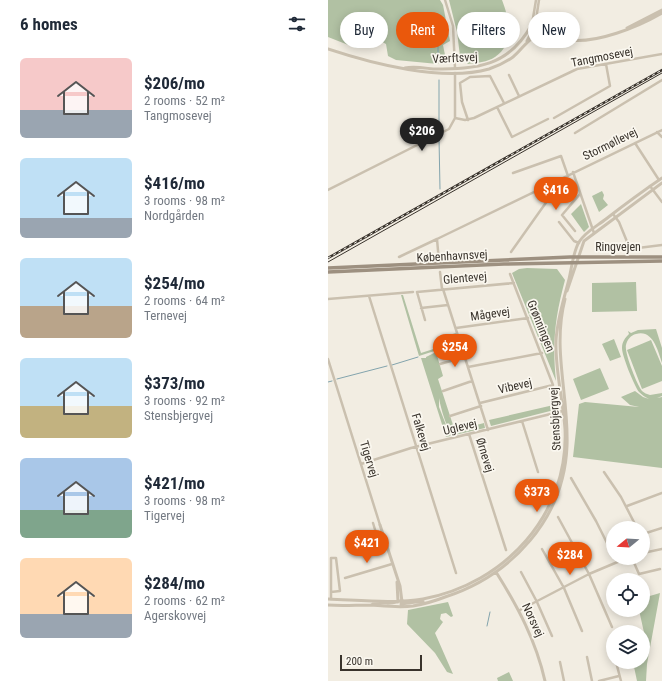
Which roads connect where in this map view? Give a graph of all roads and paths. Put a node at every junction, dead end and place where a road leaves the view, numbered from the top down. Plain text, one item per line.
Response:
1 (445, 0) edge
2 (536, 0) edge
3 (539, 0) edge
4 (535, 12) edge
5 (536, 12) edge
6 (662, 12) edge
7 (528, 32) edge
8 (528, 38) edge
9 (580, 40) edge
10 (526, 43) joint
11 (328, 49) edge
12 (662, 54) edge
13 (606, 64) junction
14 (455, 70) junction
15 (509, 75) dead end
16 (662, 80) edge
17 (519, 96) junction
18 (504, 103) junction
19 (497, 107) junction
20 (455, 118) junction
21 (554, 118) dead end
22 (548, 119) dead end
23 (468, 120) junction
24 (662, 130) edge
25 (657, 132) junction
26 (575, 133) dead end
27 (662, 137) edge
28 (635, 143) junction
29 (573, 172) junction
30 (513, 173) dead end
31 (568, 176) junction
32 (562, 180) junction
33 (661, 180) edge
34 (553, 184) junction
35 (650, 186) junction
36 (557, 188) junction
37 (328, 190) edge
38 (652, 190) junction
39 (580, 194) junction
40 (662, 202) edge
41 (614, 215) junction
42 (559, 222) dead end
43 (575, 231) dead end
44 (593, 231) junction
45 (437, 239) junction
46 (579, 243) junction
47 (662, 245) edge
48 (511, 252) dead end
49 (399, 257) dead end
50 (576, 257) junction
51 (662, 257) edge
52 (662, 261) edge
53 (439, 262) junction
54 (575, 262) junction
55 (328, 268) edge
56 (328, 272) edge
57 (510, 274) dead end
58 (436, 275) dead end
59 (514, 283) junction
60 (442, 289) junction
61 (413, 292) dead end
62 (369, 296) junction
63 (328, 300) edge
64 (448, 304) junction
65 (421, 308) junction
66 (528, 318) junction
67 (425, 320) dead end
68 (456, 328) junction
69 (542, 353) junction
70 (465, 357) junction
71 (328, 359) edge
72 (440, 364) dead end
73 (468, 367) junction
74 (473, 381) junction
75 (553, 385) joint
76 (443, 391) dead end
77 (480, 404) junction
78 (564, 411) junction
79 (450, 416) dead end
80 (522, 421) junction
81 (488, 430) junction
82 (469, 434) junction
83 (416, 447) junction
84 (360, 464) junction
85 (538, 472) dead end
86 (604, 472) dead end
87 (571, 478) dead end
88 (662, 493) edge
89 (627, 506) junction
90 (558, 517) dead end
91 (634, 521) edge
92 (373, 523) dead end
93 (380, 525) joint
94 (662, 528) edge
95 (650, 532) edge
96 (606, 541) edge
97 (387, 547) junction
98 (662, 548) edge
99 (542, 549) dead end
100 (506, 550) dead end
101 (650, 551) edge
102 (392, 564) junction
103 (610, 565) edge
104 (635, 565) edge
105 (660, 569) dead end
106 (496, 571) junction
107 (521, 572) dead end
108 (456, 573) dead end
109 (590, 574) junction
110 (346, 578) dead end
111 (397, 578) junction
112 (564, 588) junction
113 (330, 592) junction
114 (329, 599) edge
115 (538, 602) junction
116 (398, 603) junction
117 (402, 603) junction
118 (328, 605) edge
119 (520, 610) junction
120 (611, 625) edge
121 (582, 631) dead end
122 (552, 636) dead end
123 (587, 657) dead end
124 (560, 662) dead end
125 (618, 669) edge
126 (620, 676) junction
127 (546, 681) edge
128 (564, 681) edge
129 (592, 681) edge
130 (599, 681) edge
131 (621, 681) edge

1 - 14 street
2 - 4 street
3 - 5 street
6 - 9 street, Værftsvej
7 - 14 street, Værftsvej
8 - 10 street, Værftsvej
10 - 14 street, Værftsvej
11 - 14 street, Værftsvej
12 - 13 street, Tangmosevej
13 - 17 street, Tangmosevej
13 - 21 street
14 - 20 street
15 - 17 street
16 - 26 street
17 - 18 street, Tangmosevej
18 - 19 street, Tangmosevej
18 - 23 street
19 - 22 street
19 - 23 street, Tangmosevej
20 - 23 street
20 - 37 street
24 - 25 street, Stormøllevej
25 - 27 street
25 - 28 street, Stormøllevej
28 - 29 street, Stormøllevej
28 - 33 street
29 - 31 street, Stormøllevej
29 - 39 street
30 - 31 street
31 - 32 street, Stormøllevej
32 - 34 street, Stormøllevej
32 - 36 street
33 - 35 street
33 - 38 street
34 - 36 street
34 - 45 street, Stormøllevej
35 - 38 street
35 - 41 street
36 - 48 street
38 - 40 street
38 - 41 street
39 - 43 street
39 - 44 street
41 - 44 street
41 - 47 street
42 - 46 street
44 - 46 street
44 - 50 street
45 - 49 street, Stormøllevej
45 - 53 street
46 - 50 street
50 - 51 main road, Ringvejen
50 - 53 main road, Københavnsvej
50 - 54 street, Stensbjergvej
52 - 54 main road, Ringvejen
53 - 55 main road, Københavnsvej
54 - 56 main road, Københavnsvej
54 - 78 street, Stensbjergvej
57 - 59 street, Grønningen
58 - 60 street
59 - 60 street, Glentevej
59 - 66 street, Grønningen
60 - 64 street
60 - 65 street, Glentevej
61 - 62 street
62 - 63 street
62 - 83 street, Falkevej
64 - 65 street
64 - 68 street
65 - 67 street
66 - 68 street, Mågevej
66 - 69 street, Grønningen
68 - 70 street
69 - 73 street
69 - 75 street, Grønningen
70 - 72 street
70 - 73 street
71 - 84 street, Tigervej
73 - 74 street
74 - 76 street
74 - 77 street
75 - 77 street, Vibevej
77 - 79 street, Vibevej
77 - 81 street
78 - 80 street, Uglevej
78 - 106 street, Stensbjergvej
80 - 81 street, Uglevej
80 - 85 street
81 - 82 street, Uglevej
82 - 83 street, Uglevej
82 - 100 street, Ørnevej
83 - 84 street, Uglevej
83 - 108 street, Falkevej
84 - 93 street, Tigervej
86 - 89 street
87 - 96 street
88 - 89 street
89 - 91 street
90 - 109 street
92 - 97 street
93 - 97 street, Tigervej
94 - 95 street
97 - 102 street, Tigervej
98 - 101 street
99 - 112 street
102 - 110 street
102 - 111 street, Tigervej
103 - 109 street
104 - 105 street
106 - 117 street, Stensbjergvej
106 - 117 street, Stensbjergvej
106 - 119 street, Norsvej
107 - 115 street
109 - 112 street
109 - 120 street
111 - 116 street, Tigervej
111 - 117 street, Tigervej
112 - 115 street
112 - 121 street
113 - 113 street
113 - 114 street
114 - 116 street, Stensbjergvej
115 - 119 street
115 - 122 street
116 - 117 street, Stensbjergvej
116 - 117 street, Stensbjergvej
116 - 118 street, Stensbjergvej
119 - 127 street, Norsvej
123 - 129 street
124 - 128 street
125 - 126 street
126 - 130 street
126 - 131 street

